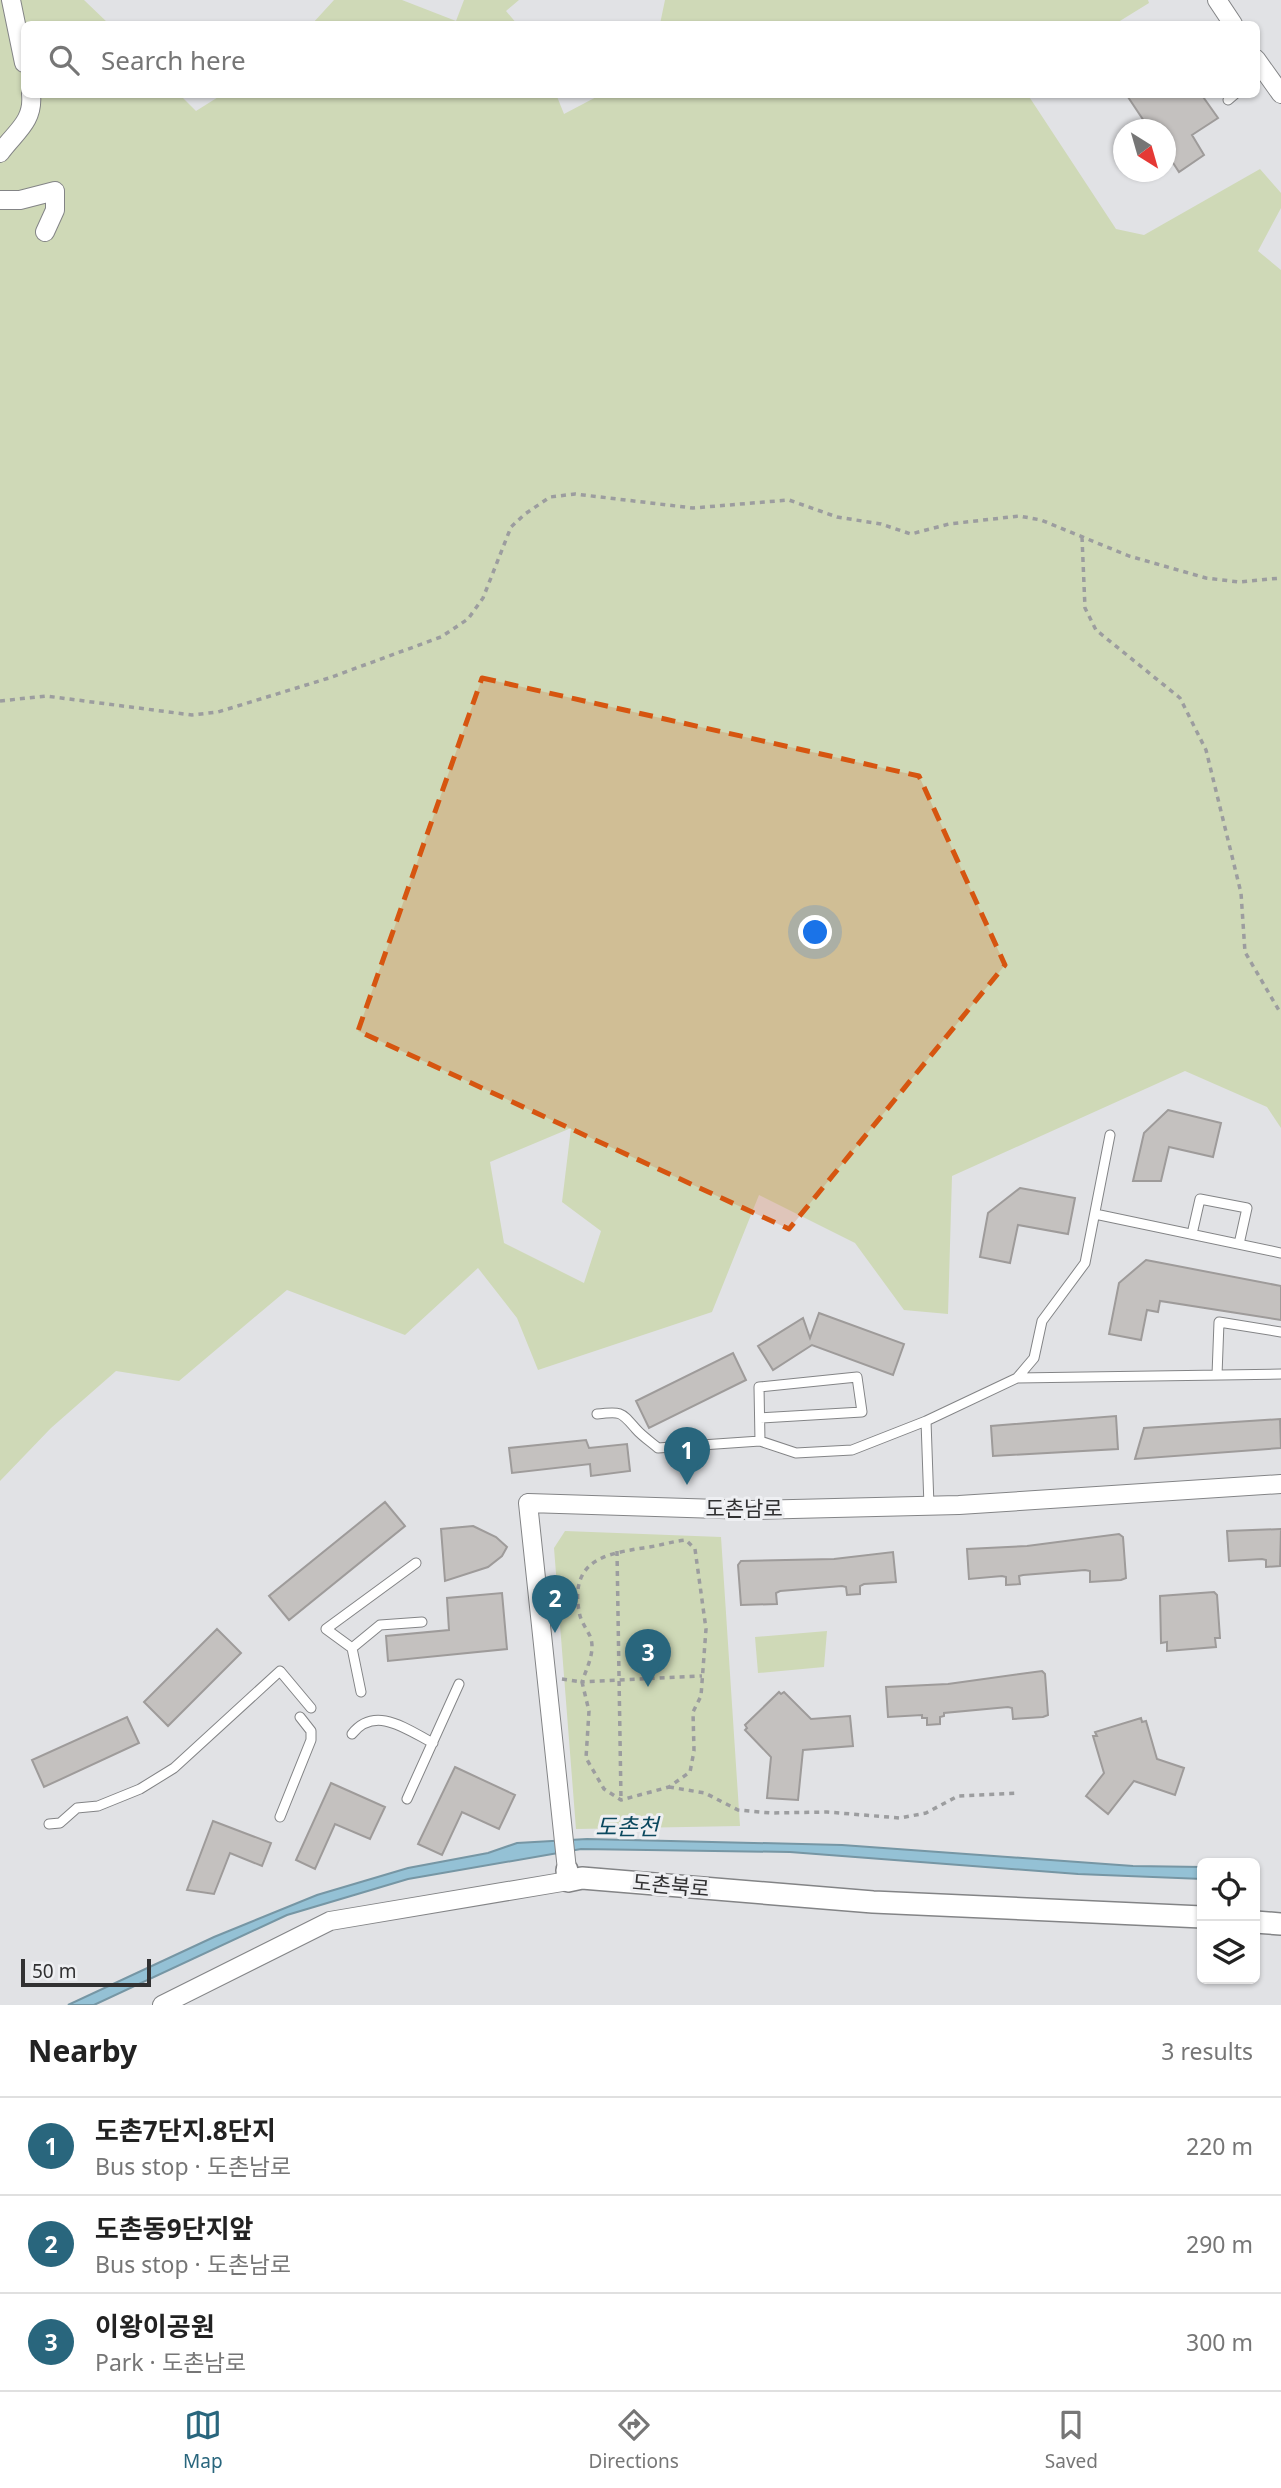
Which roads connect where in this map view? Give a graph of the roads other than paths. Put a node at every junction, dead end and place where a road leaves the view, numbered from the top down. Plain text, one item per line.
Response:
1 (11, 0) edge
2 (1217, 0) edge
3 (1231, 21) edge
4 (21, 48) edge
5 (1260, 71) edge
6 (1281, 94) edge
7 (32, 98) edge
8 (0, 153) edge
9 (0, 200) edge
10 (45, 232) dead end
11 (1110, 1135) dead end
12 (1095, 1214) junction
13 (1192, 1234) junction
14 (1239, 1244) junction
15 (1281, 1253) edge
16 (1281, 1332) edge
17 (1281, 1374) edge
18 (1217, 1375) junction
19 (1017, 1378) junction
20 (597, 1414) dead end
21 (760, 1418) junction
22 (926, 1421) junction
23 (760, 1441) junction
24 (1281, 1484) edge
25 (929, 1506) junction
26 (416, 1563) dead end
27 (422, 1622) dead end
28 (352, 1648) junction
29 (459, 1684) dead end
30 (361, 1692) dead end
31 (312, 1708) dead end
32 (300, 1717) dead end
33 (352, 1734) dead end
34 (433, 1743) junction
35 (407, 1799) dead end
36 (279, 1817) dead end
37 (49, 1824) dead end
38 (567, 1875) junction
39 (1197, 1917) edge
40 (1260, 1922) edge
41 (1281, 1924) edge
42 (162, 2005) edge

1 - 4 street
2 - 3 street
5 - 6 street
7 - 8 street
9 - 10 street
11 - 12 lane
12 - 13 lane
12 - 19 lane
13 - 14 lane
13 - 14 lane
14 - 15 lane
16 - 18 lane
17 - 18 lane
18 - 19 lane
19 - 22 lane
20 - 23 lane
21 - 21 lane
21 - 23 lane
22 - 23 lane
22 - 25 lane
24 - 25 street, 도촌남로
25 - 38 street, 도촌남로
26 - 28 lane
27 - 28 lane
28 - 30 lane
29 - 34 lane
31 - 37 lane
32 - 36 lane
33 - 34 lane
34 - 35 lane
38 - 39 street, 도촌북로
38 - 42 street, 도촌북로
40 - 41 street

